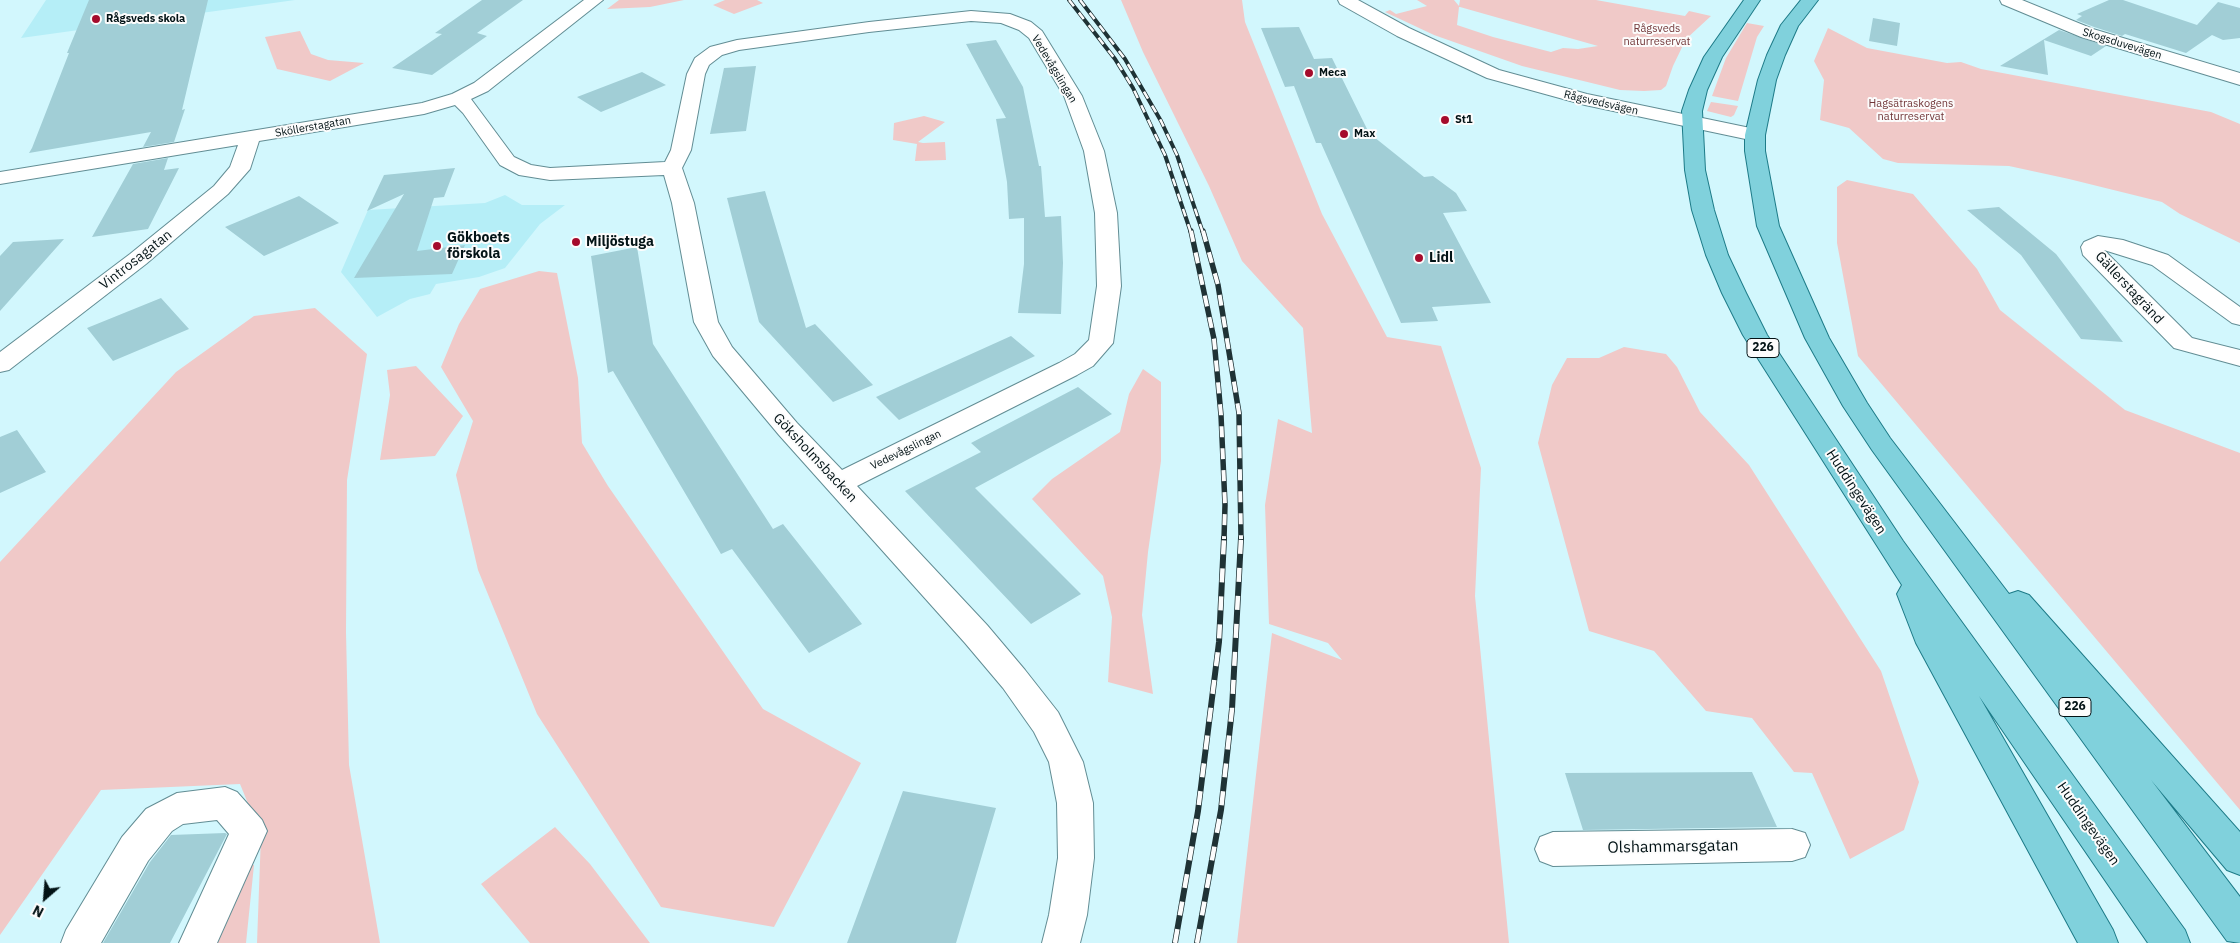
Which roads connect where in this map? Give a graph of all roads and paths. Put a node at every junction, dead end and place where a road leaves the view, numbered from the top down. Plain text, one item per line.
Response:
1 (595, 0) edge
2 (1346, 0) edge
3 (1752, 0) edge
4 (1810, 0) edge
5 (2008, 0) edge
6 (2240, 79) edge
7 (459, 98) junction
8 (1692, 117) junction
9 (1756, 129) junction
10 (250, 137) junction
11 (672, 168) junction
12 (0, 178) edge
13 (2240, 318) edge
14 (2240, 358) edge
15 (0, 364) edge
16 (839, 483) junction
17 (1910, 485) junction
18 (1893, 549) junction
19 (1792, 846) dead end
20 (1553, 849) dead end
21 (2240, 858) edge
22 (2240, 928) edge
23 (80, 943) edge
24 (198, 943) edge
25 (1061, 943) edge
26 (2099, 943) edge
27 (2171, 943) edge

1 - 7 street, Sköllerstagatan
2 - 8 street, Rågsvedsvägen
3 - 8 main road, Huddingevägen / 226
4 - 9 main road, 226
5 - 6 street, Skogsduvevägen
7 - 10 street, Sköllerstagatan
7 - 11 street
8 - 9 street, Rågsvedsvägen
8 - 18 main road, Huddingevägen / 226
9 - 17 main road, 226
10 - 12 street, Sköllerstagatan
10 - 15 street, Vintrosagatan
11 - 16 street, Göksholmsbacken
11 - 16 street, Vedevågslingan
13 - 14 street, Gällerstagränd
16 - 25 street, Göksholmsbacken
17 - 21 main road
17 - 22 main road, 226
18 - 26 main road
18 - 27 main road, Huddingevägen / 226
19 - 20 street, Olshammarsgatan
23 - 24 street

